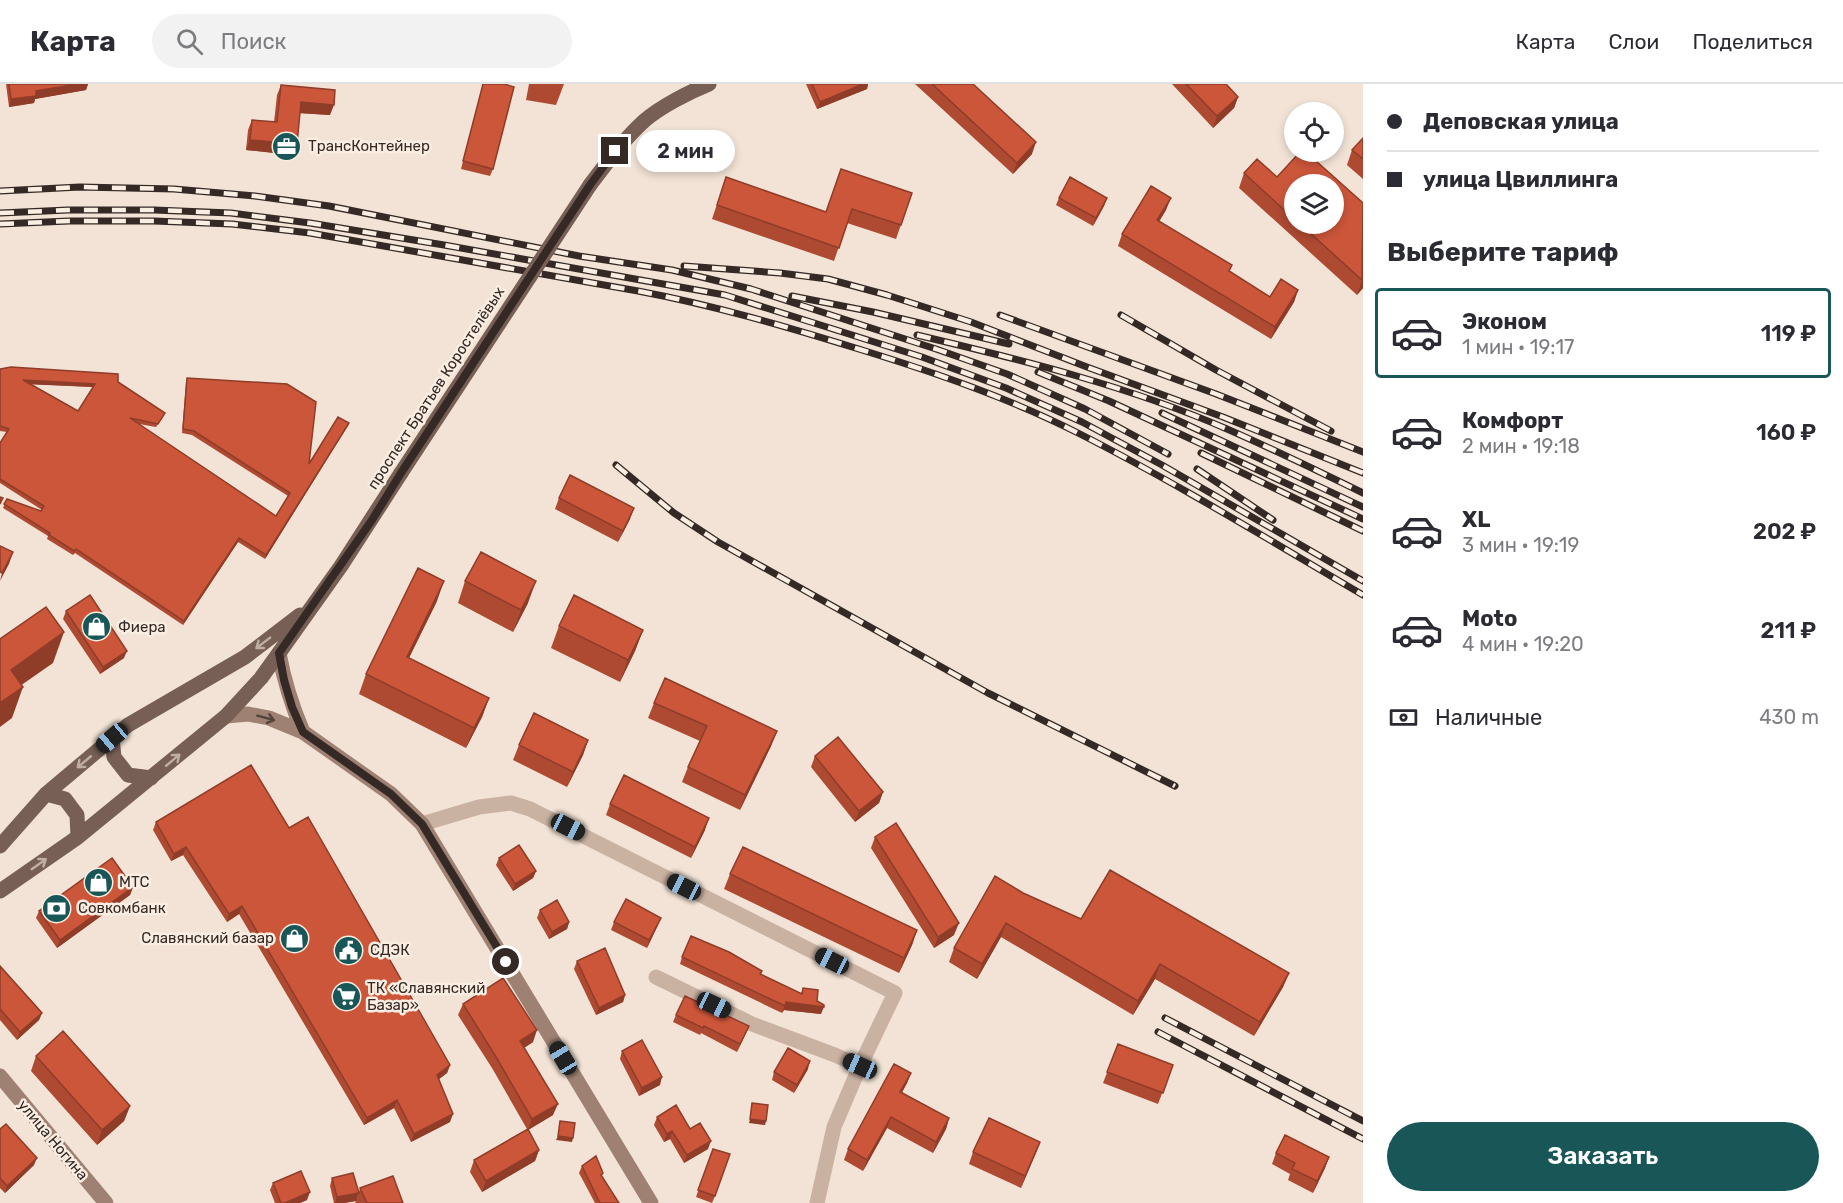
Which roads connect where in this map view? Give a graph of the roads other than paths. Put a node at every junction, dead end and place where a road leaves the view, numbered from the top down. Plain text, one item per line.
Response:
1 (709, 84) edge
2 (310, 608) junction
3 (279, 653) junction
4 (226, 716) junction
5 (303, 732) junction
6 (112, 738) junction
7 (151, 778) junction
8 (45, 794) junction
9 (422, 824) junction
10 (78, 837) junction
11 (0, 846) edge
12 (0, 891) edge
13 (656, 977) dead end
14 (860, 1066) junction
15 (0, 1076) edge
16 (102, 1201) edge
17 (651, 1203) edge
18 (817, 1203) edge

1 - 2 main road, проспект Братьев Коростелёвых, bridge
2 - 3 main road, проспект Братьев Коростелёвых
2 -> 6 main road, проспект Братьев Коростелёвых
3 - 4 main road, проспект Братьев Коростелёвых
3 - 5 street
4 -> 5 street
7 -> 4 main road, проспект Братьев Коростелёвых
5 - 9 street
6 - 7 main road
6 -> 8 main road, проспект Братьев Коростелёвых
7 - 10 main road, проспект Братьев Коростелёвых
8 - 10 main road
8 - 11 main road, проспект Братьев Коростелёвых
9 - 14 street
9 - 17 street
12 -> 10 main road, проспект Братьев Коростелёвых
13 - 14 street
14 - 18 street
15 - 16 street, улица Ногина

